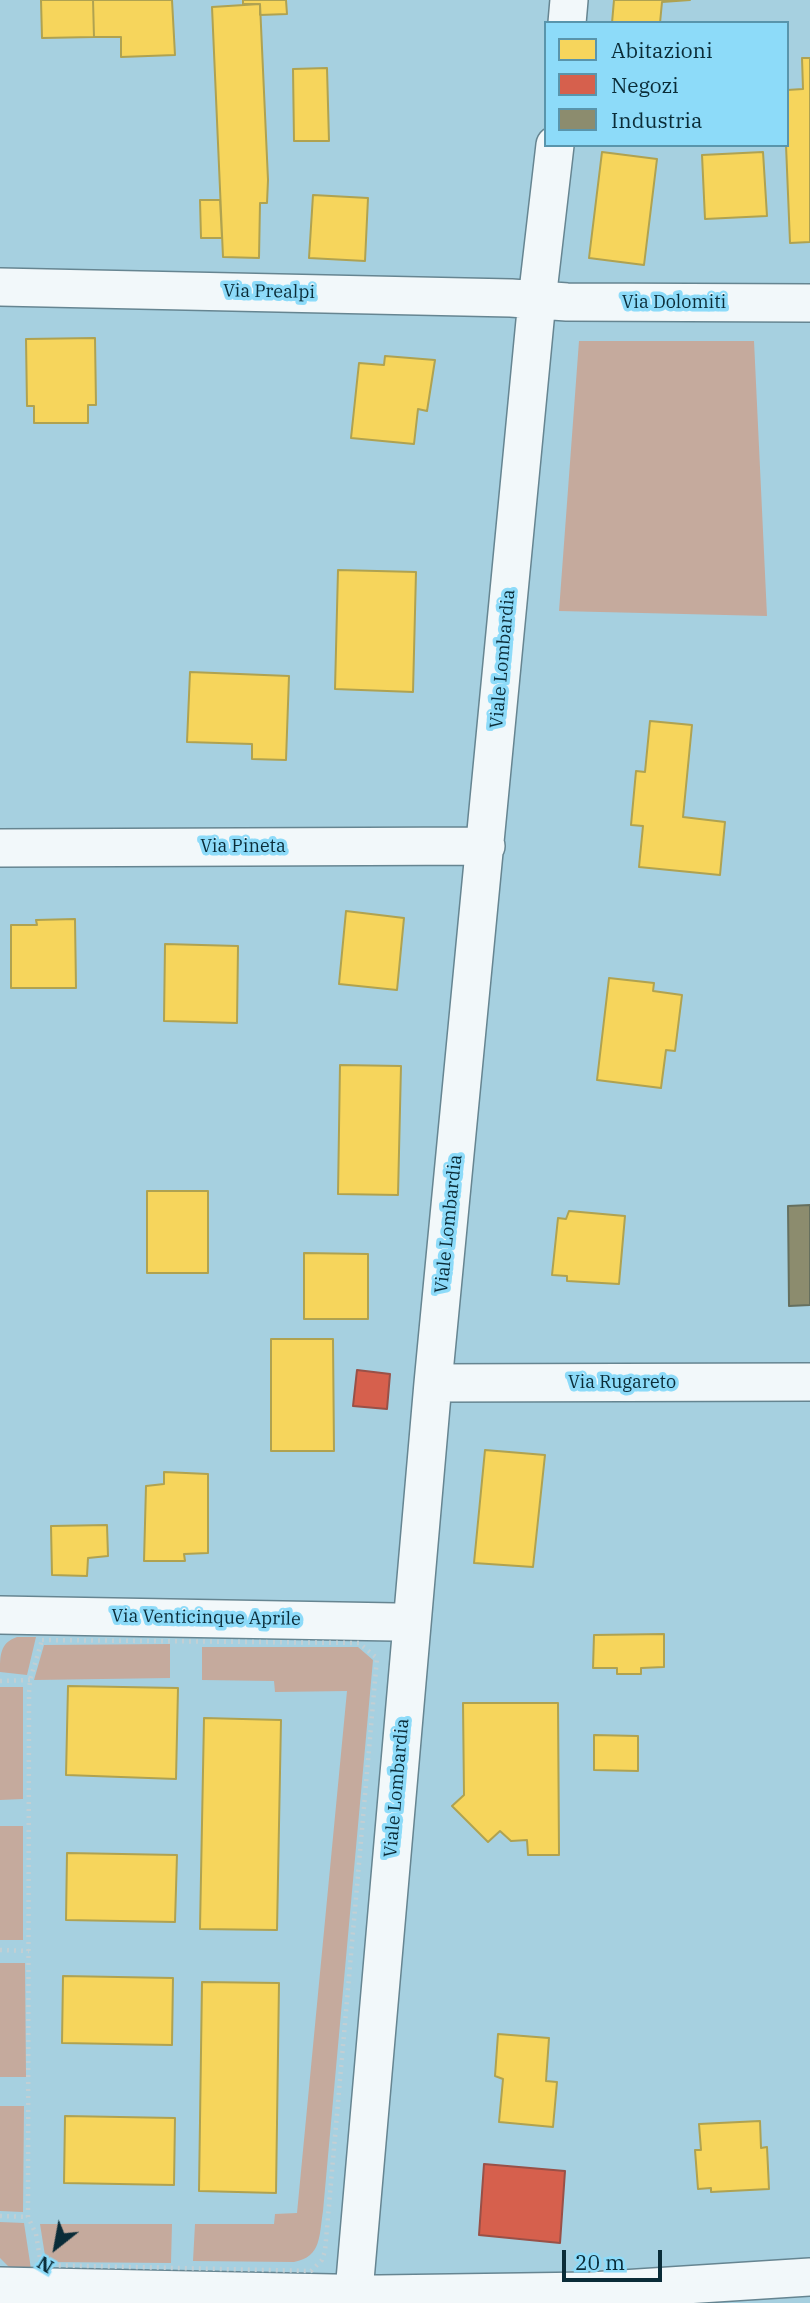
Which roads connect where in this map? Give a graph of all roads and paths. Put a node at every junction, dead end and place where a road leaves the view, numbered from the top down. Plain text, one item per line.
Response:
1 (569, 0) edge
2 (567, 21) edge
3 (555, 147) edge
4 (0, 287) edge
5 (537, 300) junction
6 (810, 303) edge
7 (486, 846) junction
8 (0, 848) edge
9 (810, 1382) edge
10 (433, 1383) junction
11 (0, 1615) edge
12 (411, 1625) junction
13 (30, 1680) junction
14 (0, 1681) edge
15 (0, 1950) edge
16 (29, 1951) junction
17 (0, 2216) edge
18 (28, 2217) junction
19 (810, 2277) edge
20 (0, 2286) edge
21 (591, 2297) edge
22 (354, 2298) edge

1 - 2 street
3 - 5 street, Viale Lombardia
4 - 5 street, Via Prealpi
5 - 6 street, Via Dolomiti
5 - 7 street, Viale Lombardia
7 - 8 street, Via Pineta
7 - 10 street, Viale Lombardia
9 - 10 street, Via Rugareto
10 - 12 street, Viale Lombardia
11 - 12 street, Via Venticinque Aprile
12 - 22 street, Viale Lombardia
13 - 14 path
13 - 16 path
13 - 18 path
15 - 16 path
16 - 18 path
17 - 18 path
19 - 21 street
20 - 22 street
21 - 22 street

